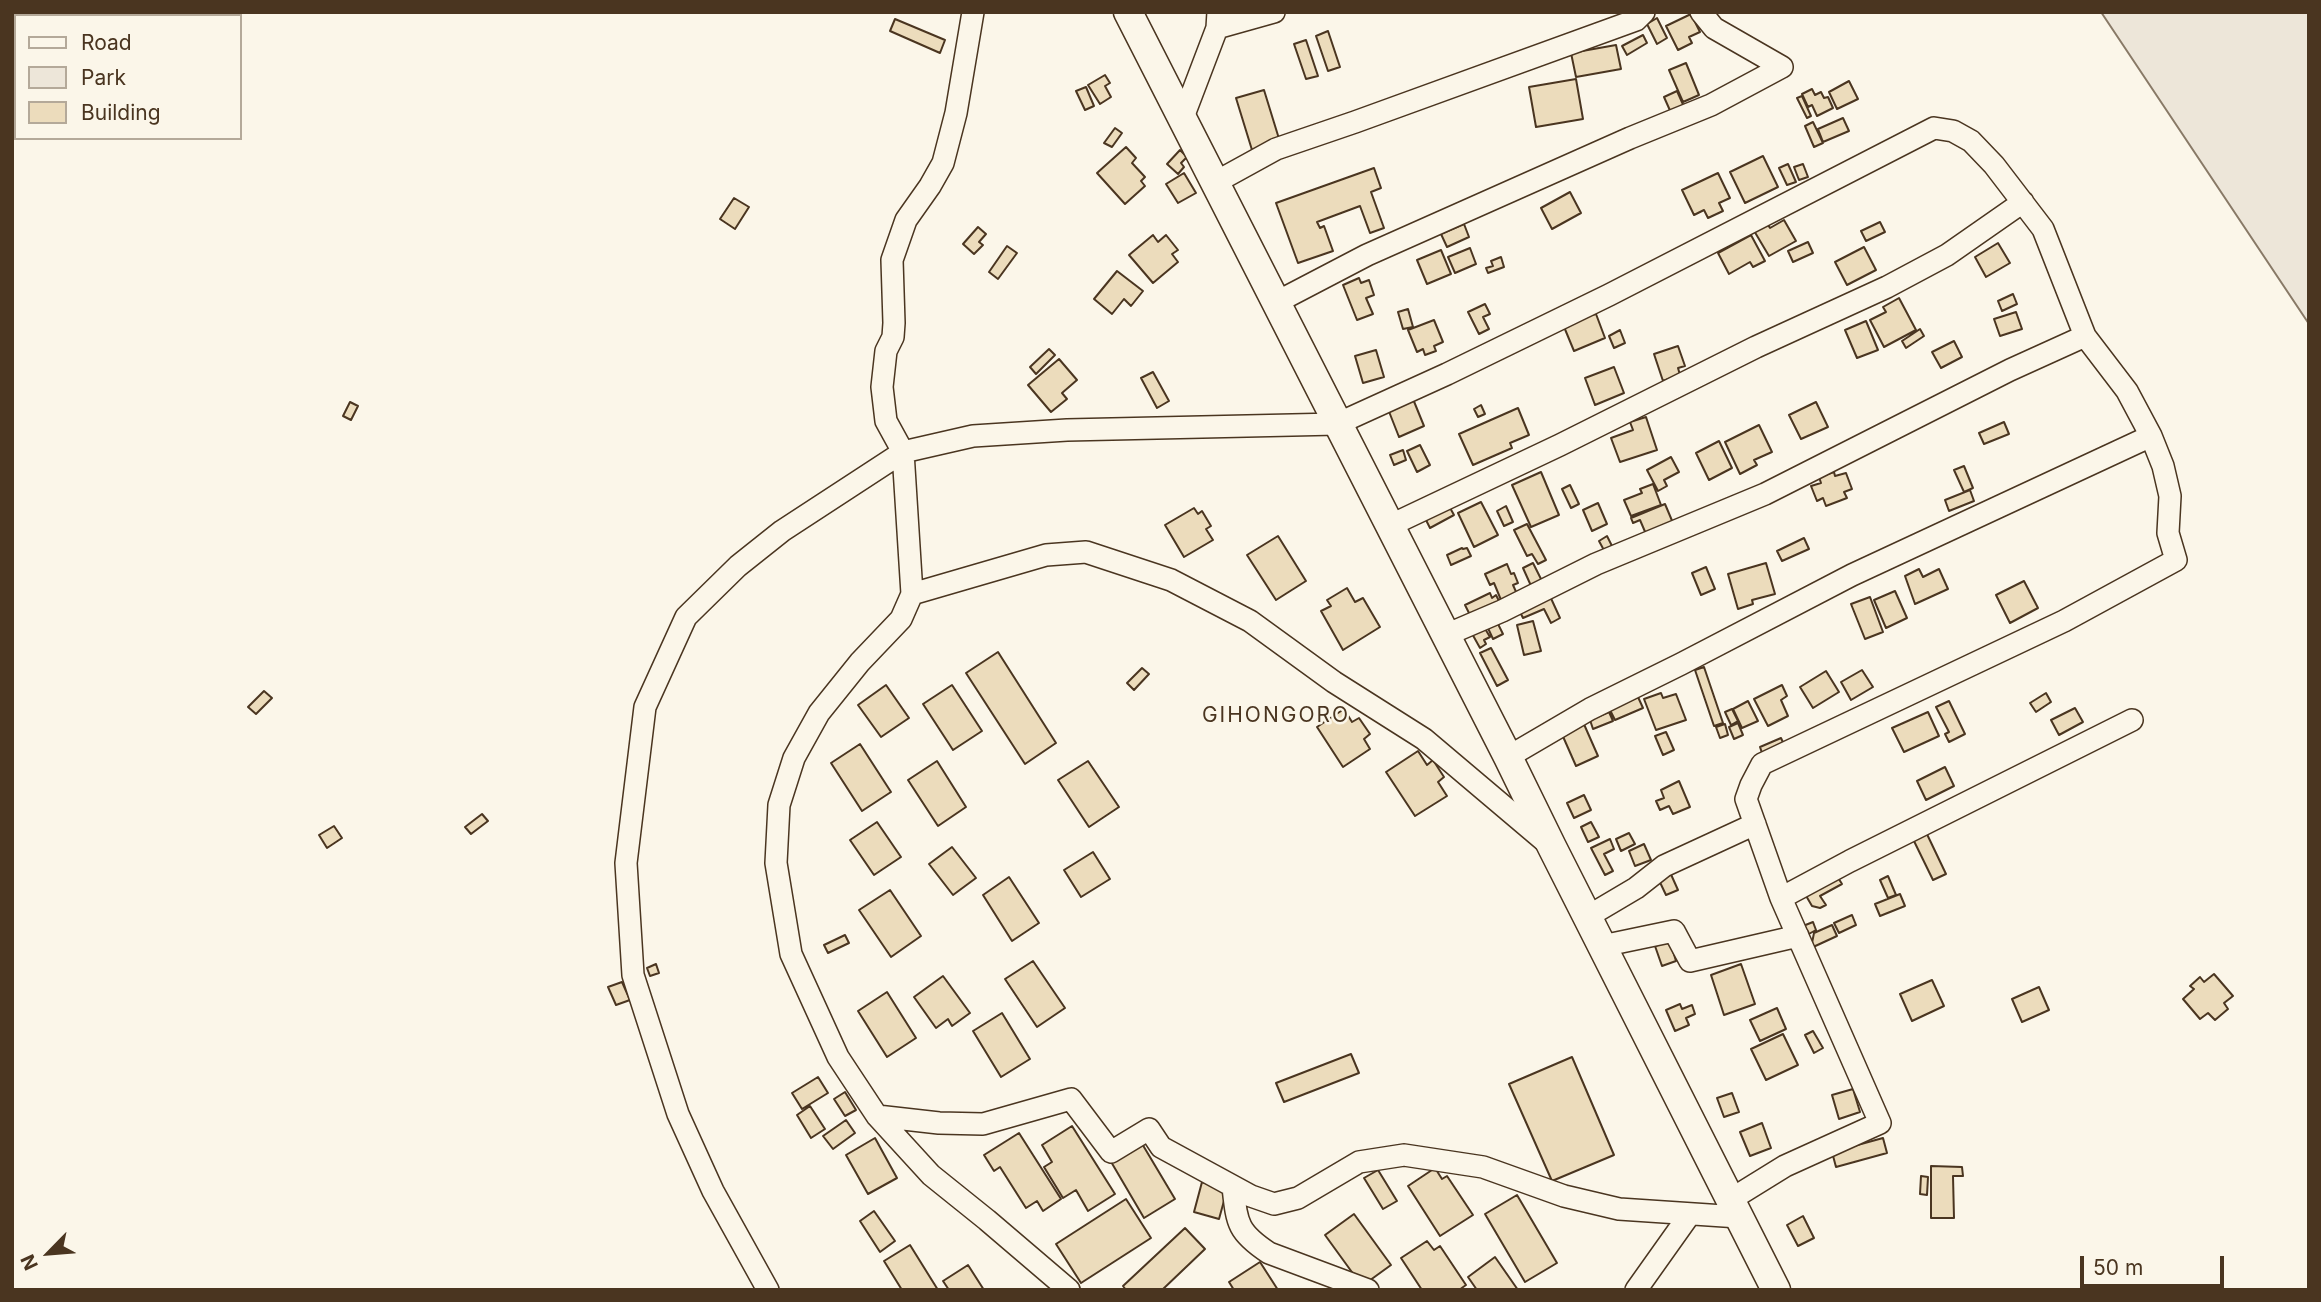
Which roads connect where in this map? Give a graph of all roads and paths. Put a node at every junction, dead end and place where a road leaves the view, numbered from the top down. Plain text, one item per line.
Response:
1 (973, 12) edge
2 (1128, 12) edge
3 (1274, 12) edge
4 (1644, 12) edge
5 (1701, 12) edge
6 (1218, 20) edge
7 (1182, 120) junction
8 (1216, 182) junction
9 (2023, 202) junction
10 (1278, 302) junction
11 (2085, 335) junction
12 (1337, 424) junction
13 (2151, 436) junction
14 (903, 452) junction
15 (1389, 526) junction
16 (912, 594) junction
17 (1446, 635) junction
18 (2132, 720) dead end
19 (1508, 757) junction
20 (1755, 824) junction
21 (1552, 847) junction
22 (1782, 898) junction
23 (1587, 917) junction
24 (1798, 936) junction
25 (1602, 946) junction
26 (877, 1116) junction
27 (1233, 1187) junction
28 (1734, 1209) junction
29 (1690, 1214) junction
30 (768, 1290) edge
31 (1069, 1290) edge
32 (1368, 1290) edge
33 (1636, 1290) edge
34 (1776, 1290) edge

1 - 14 street
2 - 7 main road
3 - 6 street
4 - 8 street
5 - 10 street
6 - 7 street
7 - 8 main road
8 - 10 main road
9 - 11 street
9 - 12 street
9 - 15 street
10 - 12 main road
11 - 13 street
11 - 17 street
12 - 14 street
12 - 15 main road
13 - 19 street
13 - 20 street
14 - 16 street
14 - 30 street
15 - 17 main road
16 - 21 street
16 - 26 street
17 - 19 main road
18 - 22 street
19 - 21 main road
20 - 22 street
20 - 23 street
21 - 23 main road
22 - 24 street
23 - 25 main road
24 - 25 street
24 - 28 street
25 - 28 main road
26 - 27 street
26 - 31 street
27 - 29 street
27 - 32 street
28 - 29 street
28 - 34 main road
29 - 33 street

